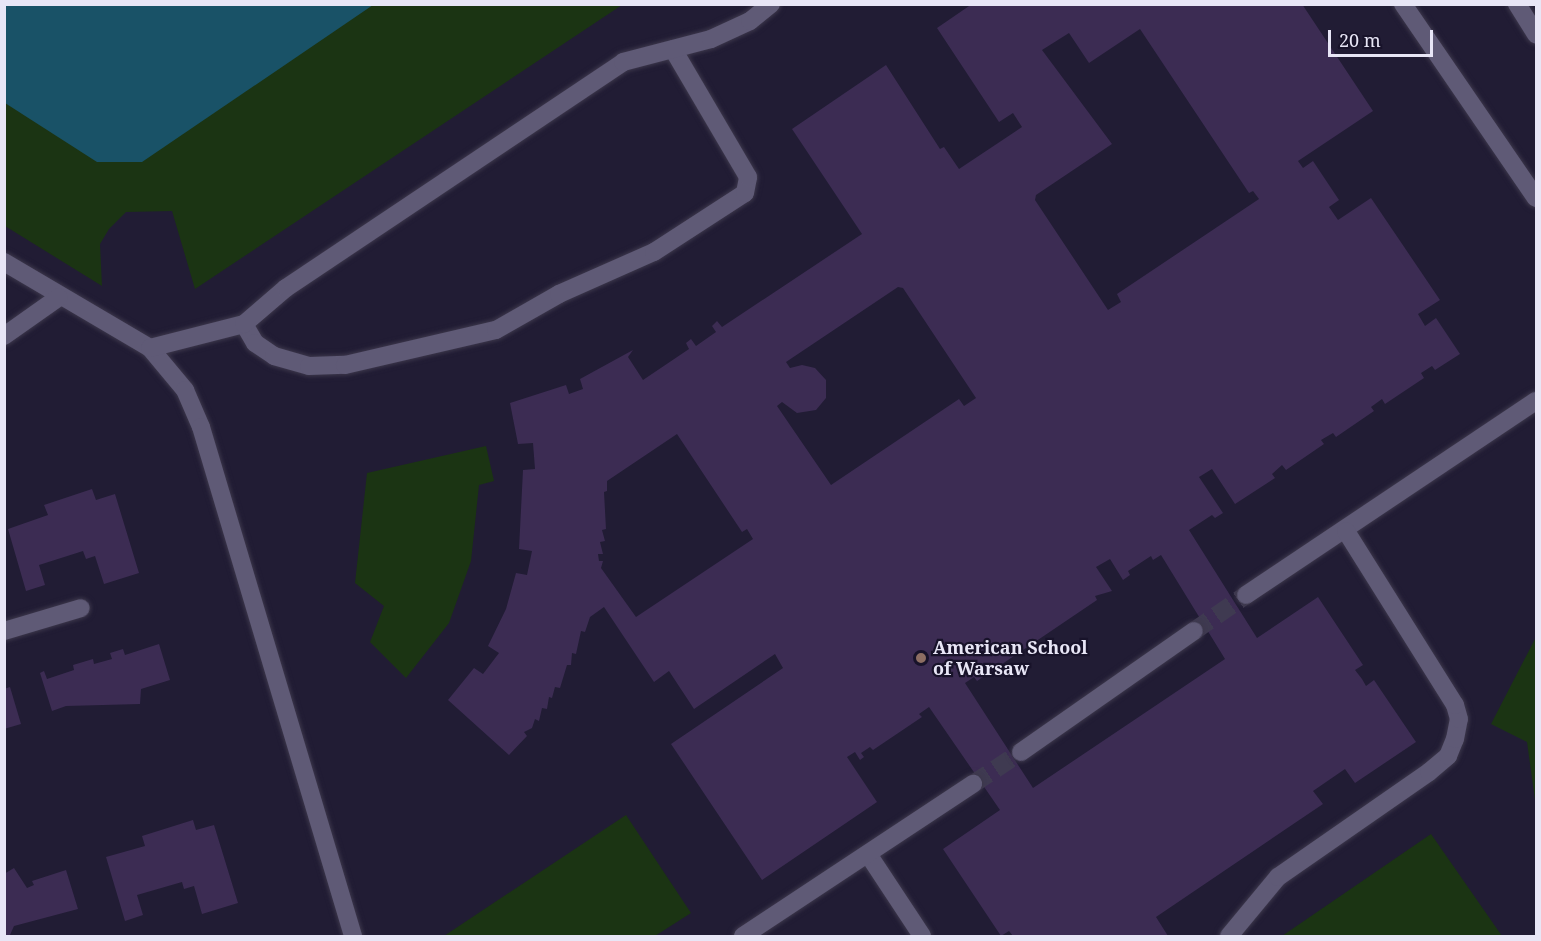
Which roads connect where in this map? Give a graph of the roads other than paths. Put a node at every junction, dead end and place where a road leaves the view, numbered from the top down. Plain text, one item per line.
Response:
1 (771, 4) edge
2 (1403, 4) edge
3 (1517, 4) edge
4 (1536, 34) edge
5 (673, 49) junction
6 (1536, 198) edge
7 (4, 262) edge
8 (59, 297) junction
9 (244, 324) junction
10 (4, 336) edge
11 (150, 348) junction
12 (1536, 401) edge
13 (1346, 531) junction
14 (1246, 596) tunnel mouth
15 (81, 608) dead end
16 (4, 631) edge
17 (1194, 631) tunnel mouth
18 (1021, 752) tunnel mouth
19 (973, 784) tunnel mouth
20 (867, 854) junction
21 (354, 936) edge
22 (743, 936) edge
23 (922, 936) edge
24 (1229, 936) edge

1 - 5 street
2 - 6 street
3 - 4 street
5 - 9 street
5 - 9 street
7 - 8 street
8 - 10 street
8 - 11 street
9 - 11 street
11 - 21 street
12 - 13 street
13 - 14 street
13 - 24 street
15 - 16 street
17 - 18 street
19 - 20 street
20 - 22 street
20 - 23 street

